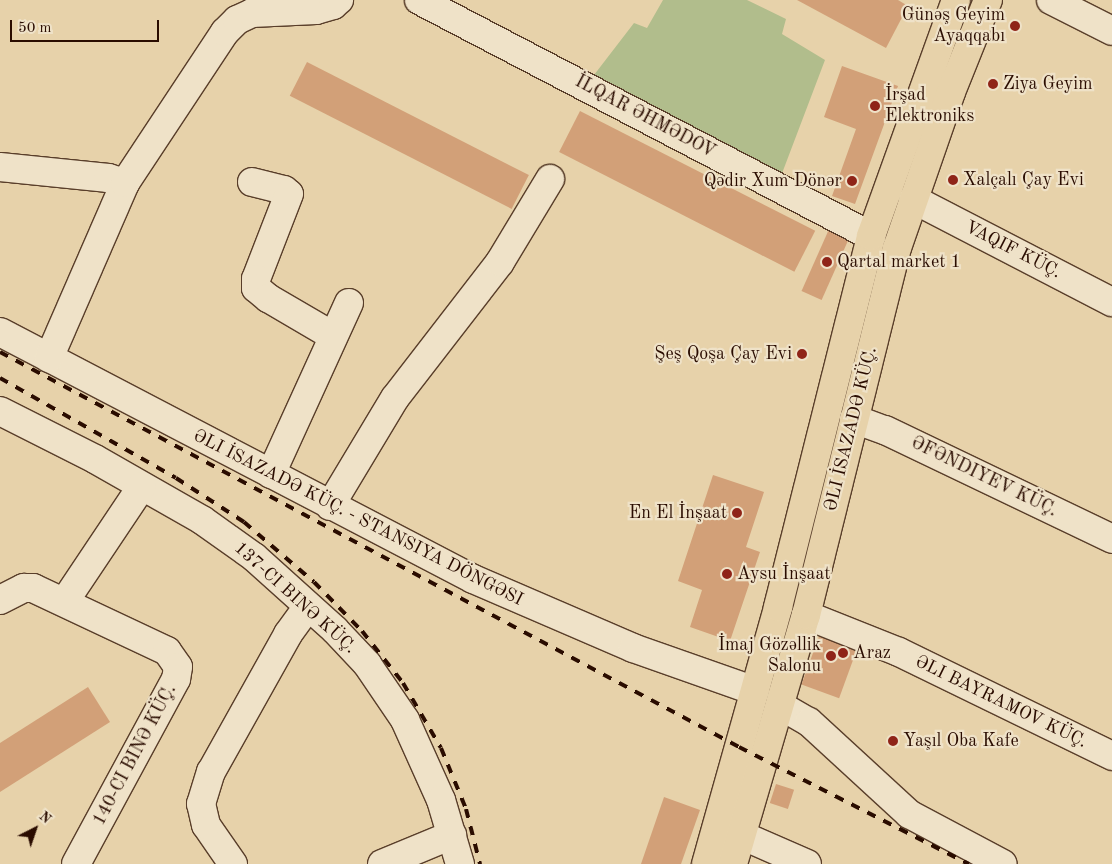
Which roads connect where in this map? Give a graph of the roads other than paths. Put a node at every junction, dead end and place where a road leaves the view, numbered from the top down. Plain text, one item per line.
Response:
1 (339, 0) edge
2 (418, 0) edge
3 (956, 0) edge
4 (1051, 0) edge
5 (981, 3) edge
6 (1112, 31) edge
7 (0, 167) edge
8 (550, 179) dead end
9 (252, 182) dead end
10 (125, 183) junction
11 (913, 199) junction
12 (871, 236) junction
13 (1112, 302) edge
14 (349, 303) dead end
15 (0, 332) edge
16 (333, 336) junction
17 (49, 358) junction
18 (0, 411) edge
19 (854, 419) junction
20 (271, 474) junction
21 (142, 486) junction
22 (330, 506) junction
23 (1112, 539) edge
24 (0, 600) edge
25 (65, 601) junction
26 (308, 606) junction
27 (806, 615) junction
28 (755, 691) junction
29 (781, 706) junction
30 (1112, 756) edge
31 (452, 835) junction
32 (742, 835) junction
33 (76, 864) edge
34 (233, 864) edge
35 (382, 864) edge
36 (460, 864) edge
37 (706, 864) edge
38 (733, 864) edge
39 (807, 864) edge
40 (1003, 864) edge

1 - 10 street
2 - 12 street, İLQAR ƏHMƏDOV
3 - 12 main road, ƏLI İSAZADƏ KÜÇ.
4 - 6 street
5 - 11 main road, ƏLI İSAZADƏ KÜÇ.
7 - 10 street
8 - 22 street
9 - 16 street
10 - 17 street
11 - 13 street, VAQIF KÜÇ.
11 - 19 main road, ƏLI İSAZADƏ KÜÇ.
12 - 28 main road, ƏLI İSAZADƏ KÜÇ.
14 - 16 street
15 - 17 street, ƏLI İSAZADƏ KÜÇ. - STANSIYA DÖNGƏSI
16 - 20 street
17 - 20 street, ƏLI İSAZADƏ KÜÇ. - STANSIYA DÖNGƏSI
18 - 21 street, 137-CI BINƏ KÜÇ.
19 - 23 street, ƏFƏNDIYEV KÜÇ.
19 - 27 main road, ƏLI İSAZADƏ KÜÇ.
20 - 22 street, ƏLI İSAZADƏ KÜÇ. - STANSIYA DÖNGƏSI
21 - 25 street
21 - 26 street, 137-CI BINƏ KÜÇ.
22 - 28 street, ƏLI İSAZADƏ KÜÇ. - STANSIYA DÖNGƏSI
24 - 25 street
25 - 33 street
26 - 31 street, 137-CI BINƏ KÜÇ.
26 - 34 street
27 - 29 main road, ƏLI İSAZADƏ KÜÇ.
27 - 30 street, ƏLI BAYRAMOV KÜÇ.
28 - 37 main road, ƏLI İSAZADƏ KÜÇ.
29 - 32 main road, ƏLI İSAZADƏ KÜÇ.
29 - 40 street
31 - 35 street
31 - 36 street, 137-CI BINƏ KÜÇ.
32 - 38 main road, ƏLI İSAZADƏ KÜÇ.
32 - 39 street

